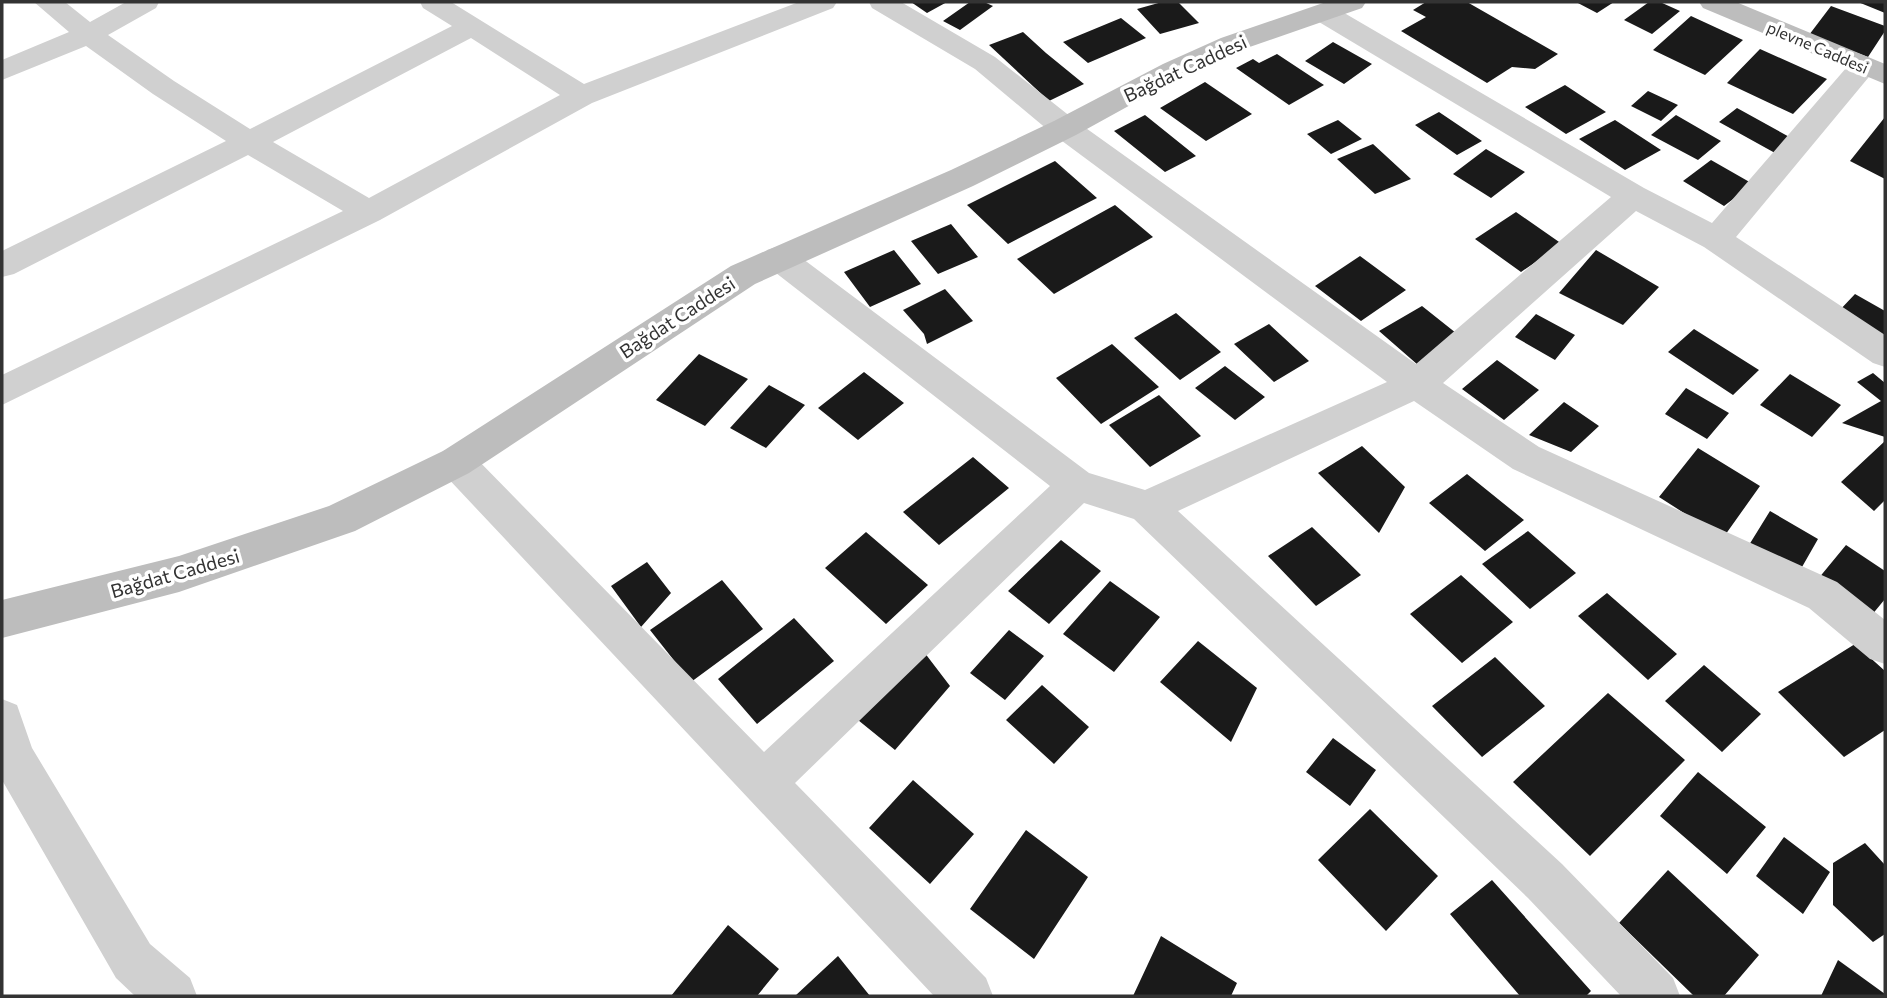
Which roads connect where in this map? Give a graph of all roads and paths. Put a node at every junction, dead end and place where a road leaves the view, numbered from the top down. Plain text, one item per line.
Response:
1 (48, 2) edge
2 (146, 2) edge
3 (433, 2) edge
4 (823, 2) edge
5 (882, 2) edge
6 (1713, 2) edge
7 (1338, 7) edge
8 (470, 28) junction
9 (88, 34) junction
10 (2, 71) edge
11 (1874, 71) edge
12 (582, 96) junction
13 (1065, 128) junction
14 (249, 142) junction
15 (1633, 196) junction
16 (369, 212) junction
17 (1716, 239) junction
18 (779, 258) junction
19 (2, 265) edge
20 (1885, 353) edge
21 (1417, 384) junction
22 (2, 391) edge
23 (456, 462) junction
24 (1077, 485) junction
25 (1147, 507) junction
26 (2, 619) edge
27 (1885, 645) edge
28 (2, 720) edge
29 (765, 781) junction
30 (172, 996) edge
31 (968, 996) edge
32 (1655, 996) edge

1 - 9 street
2 - 9 street
3 - 8 street
4 - 12 street
5 - 13 street
6 - 11 street, plevne Caddesi
7 - 13 street, Bağdat Caddesi
7 - 15 street
8 - 12 street
8 - 14 street
9 - 10 street
9 - 14 street
11 - 17 street
12 - 16 street
13 - 18 street, Bağdat Caddesi
13 - 21 street
14 - 16 street
14 - 19 street
15 - 17 street
15 - 21 street
16 - 22 street
17 - 20 street
18 - 23 street, Bağdat Caddesi
18 - 24 street
21 - 25 street
21 - 27 street
23 - 26 street, Bağdat Caddesi
23 - 29 street
24 - 25 street
24 - 29 street
25 - 32 street
28 - 30 street
29 - 31 street

